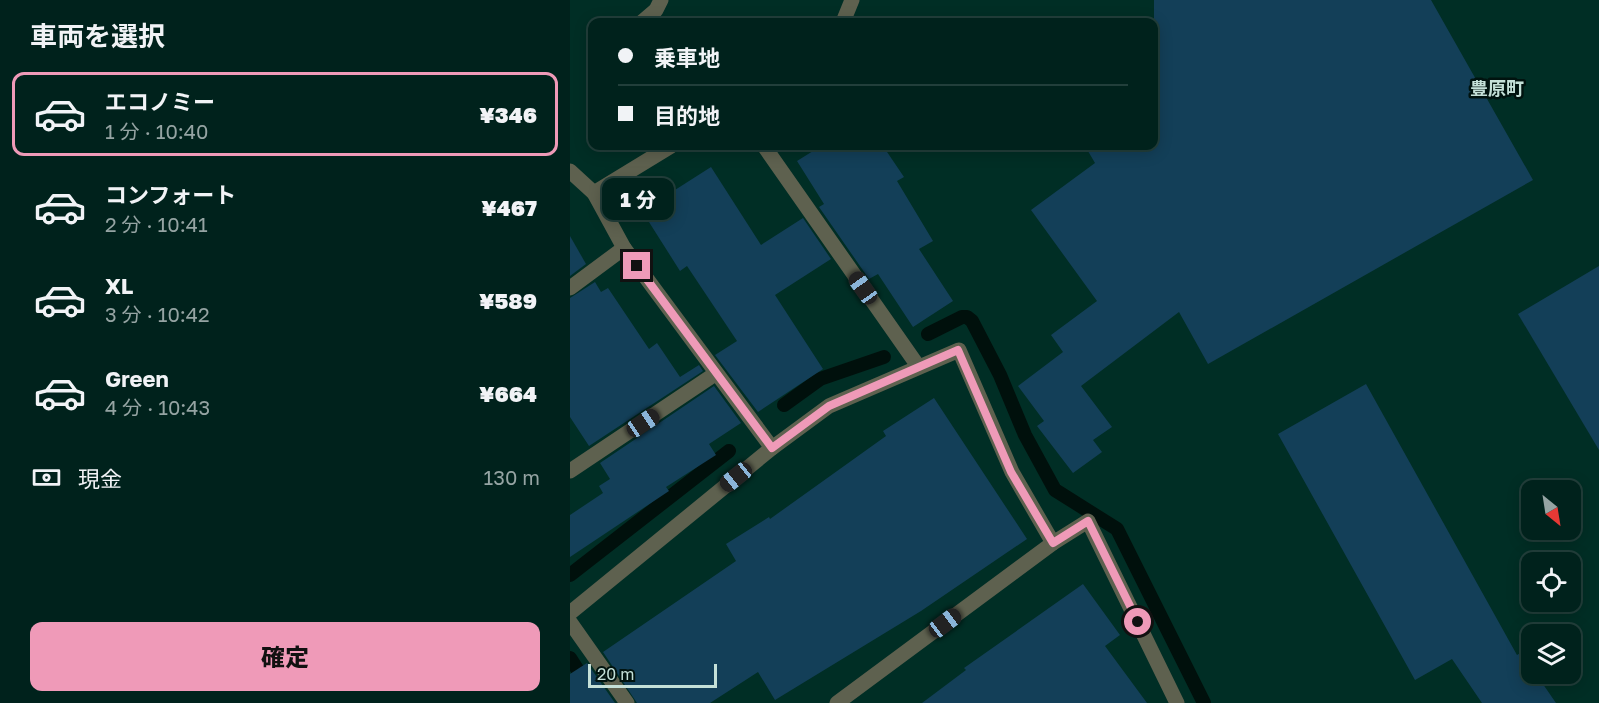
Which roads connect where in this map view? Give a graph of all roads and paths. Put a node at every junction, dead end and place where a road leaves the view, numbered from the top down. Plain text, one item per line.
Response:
1 (661, 0) edge
2 (852, 0) edge
3 (647, 18) edge
4 (845, 18) edge
5 (664, 150) edge
6 (767, 150) edge
7 (570, 171) edge
8 (594, 193) junction
9 (624, 248) junction
10 (570, 288) edge
11 (918, 366) junction
12 (715, 374) junction
13 (772, 448) junction
14 (570, 471) edge
15 (1053, 543) junction
16 (570, 614) edge
17 (570, 622) edge
18 (627, 703) edge
19 (837, 703) edge
20 (1178, 703) edge

1 - 3 street
2 - 4 street
5 - 8 street
6 - 11 street
7 - 8 street
8 - 9 street
9 - 10 street
9 - 12 street
11 - 13 street
11 - 15 street
12 - 13 street
12 - 14 street
13 - 16 street
15 - 19 street
15 - 20 street
17 - 18 street

